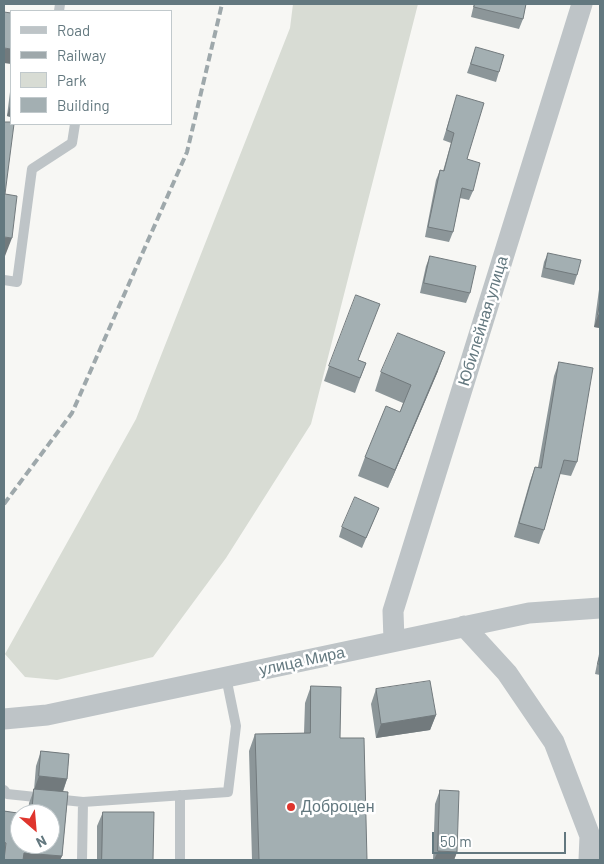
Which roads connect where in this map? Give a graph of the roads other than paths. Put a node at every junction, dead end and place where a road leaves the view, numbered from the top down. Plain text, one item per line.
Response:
1 (582, 4) edge
2 (75, 125) edge
3 (4, 280) edge
4 (600, 608) edge
5 (464, 626) junction
6 (394, 640) junction
7 (226, 677) junction
8 (4, 719) edge
9 (4, 790) edge
10 (180, 796) junction
11 (83, 802) junction
12 (82, 860) edge
13 (180, 860) edge
14 (589, 860) edge

1 - 6 street, Юбилейная улица
2 - 3 lane
4 - 5 street, улица Мира
5 - 6 street, улица Мира
5 - 14 street
6 - 7 street, улица Мира
7 - 8 street, улица Мира
7 - 10 lane
9 - 11 lane
10 - 11 lane
10 - 13 lane
11 - 12 lane

